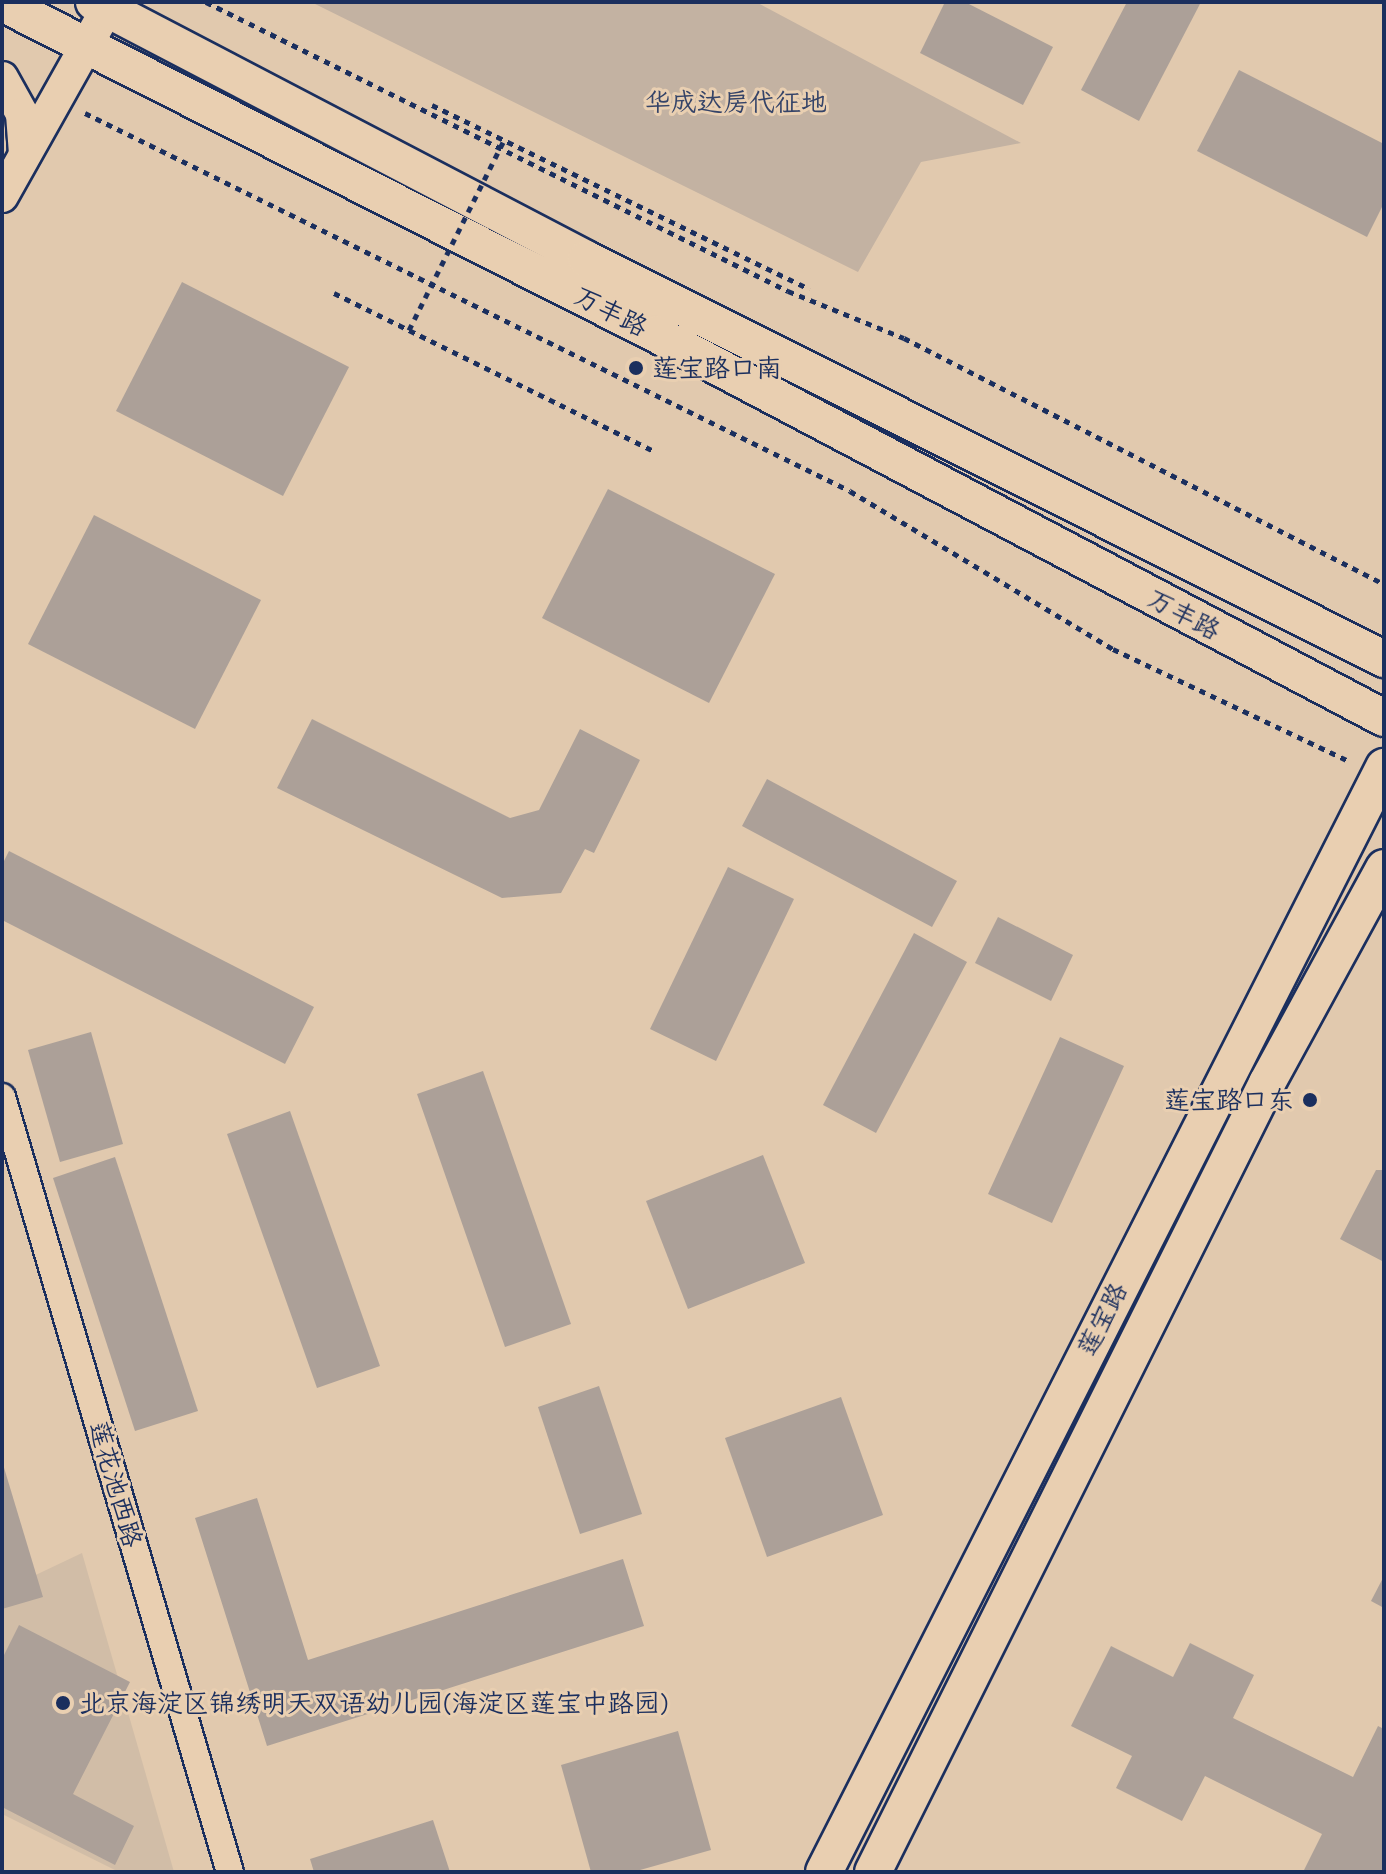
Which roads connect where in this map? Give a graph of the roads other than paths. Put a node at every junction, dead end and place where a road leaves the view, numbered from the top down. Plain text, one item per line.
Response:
1 (2, 3) edge
2 (104, 4) edge
3 (86, 44) junction
4 (2, 78) edge
5 (25, 154) junction
6 (2, 196) edge
7 (1384, 659) edge
8 (1384, 718) edge
9 (1382, 771) edge
10 (1384, 868) edge
11 (2, 1097) edge
12 (230, 1872) edge
13 (824, 1872) edge
14 (873, 1872) edge

1 - 3 main road, 万丰路
2 - 3 street
2 - 7 main road, 万丰路
3 - 5 street
3 - 8 main road, 万丰路
4 - 5 street
5 - 6 street
9 - 13 main road, 莲宝路
10 - 14 main road, 莲宝路
11 - 12 street, 莲花池西路

